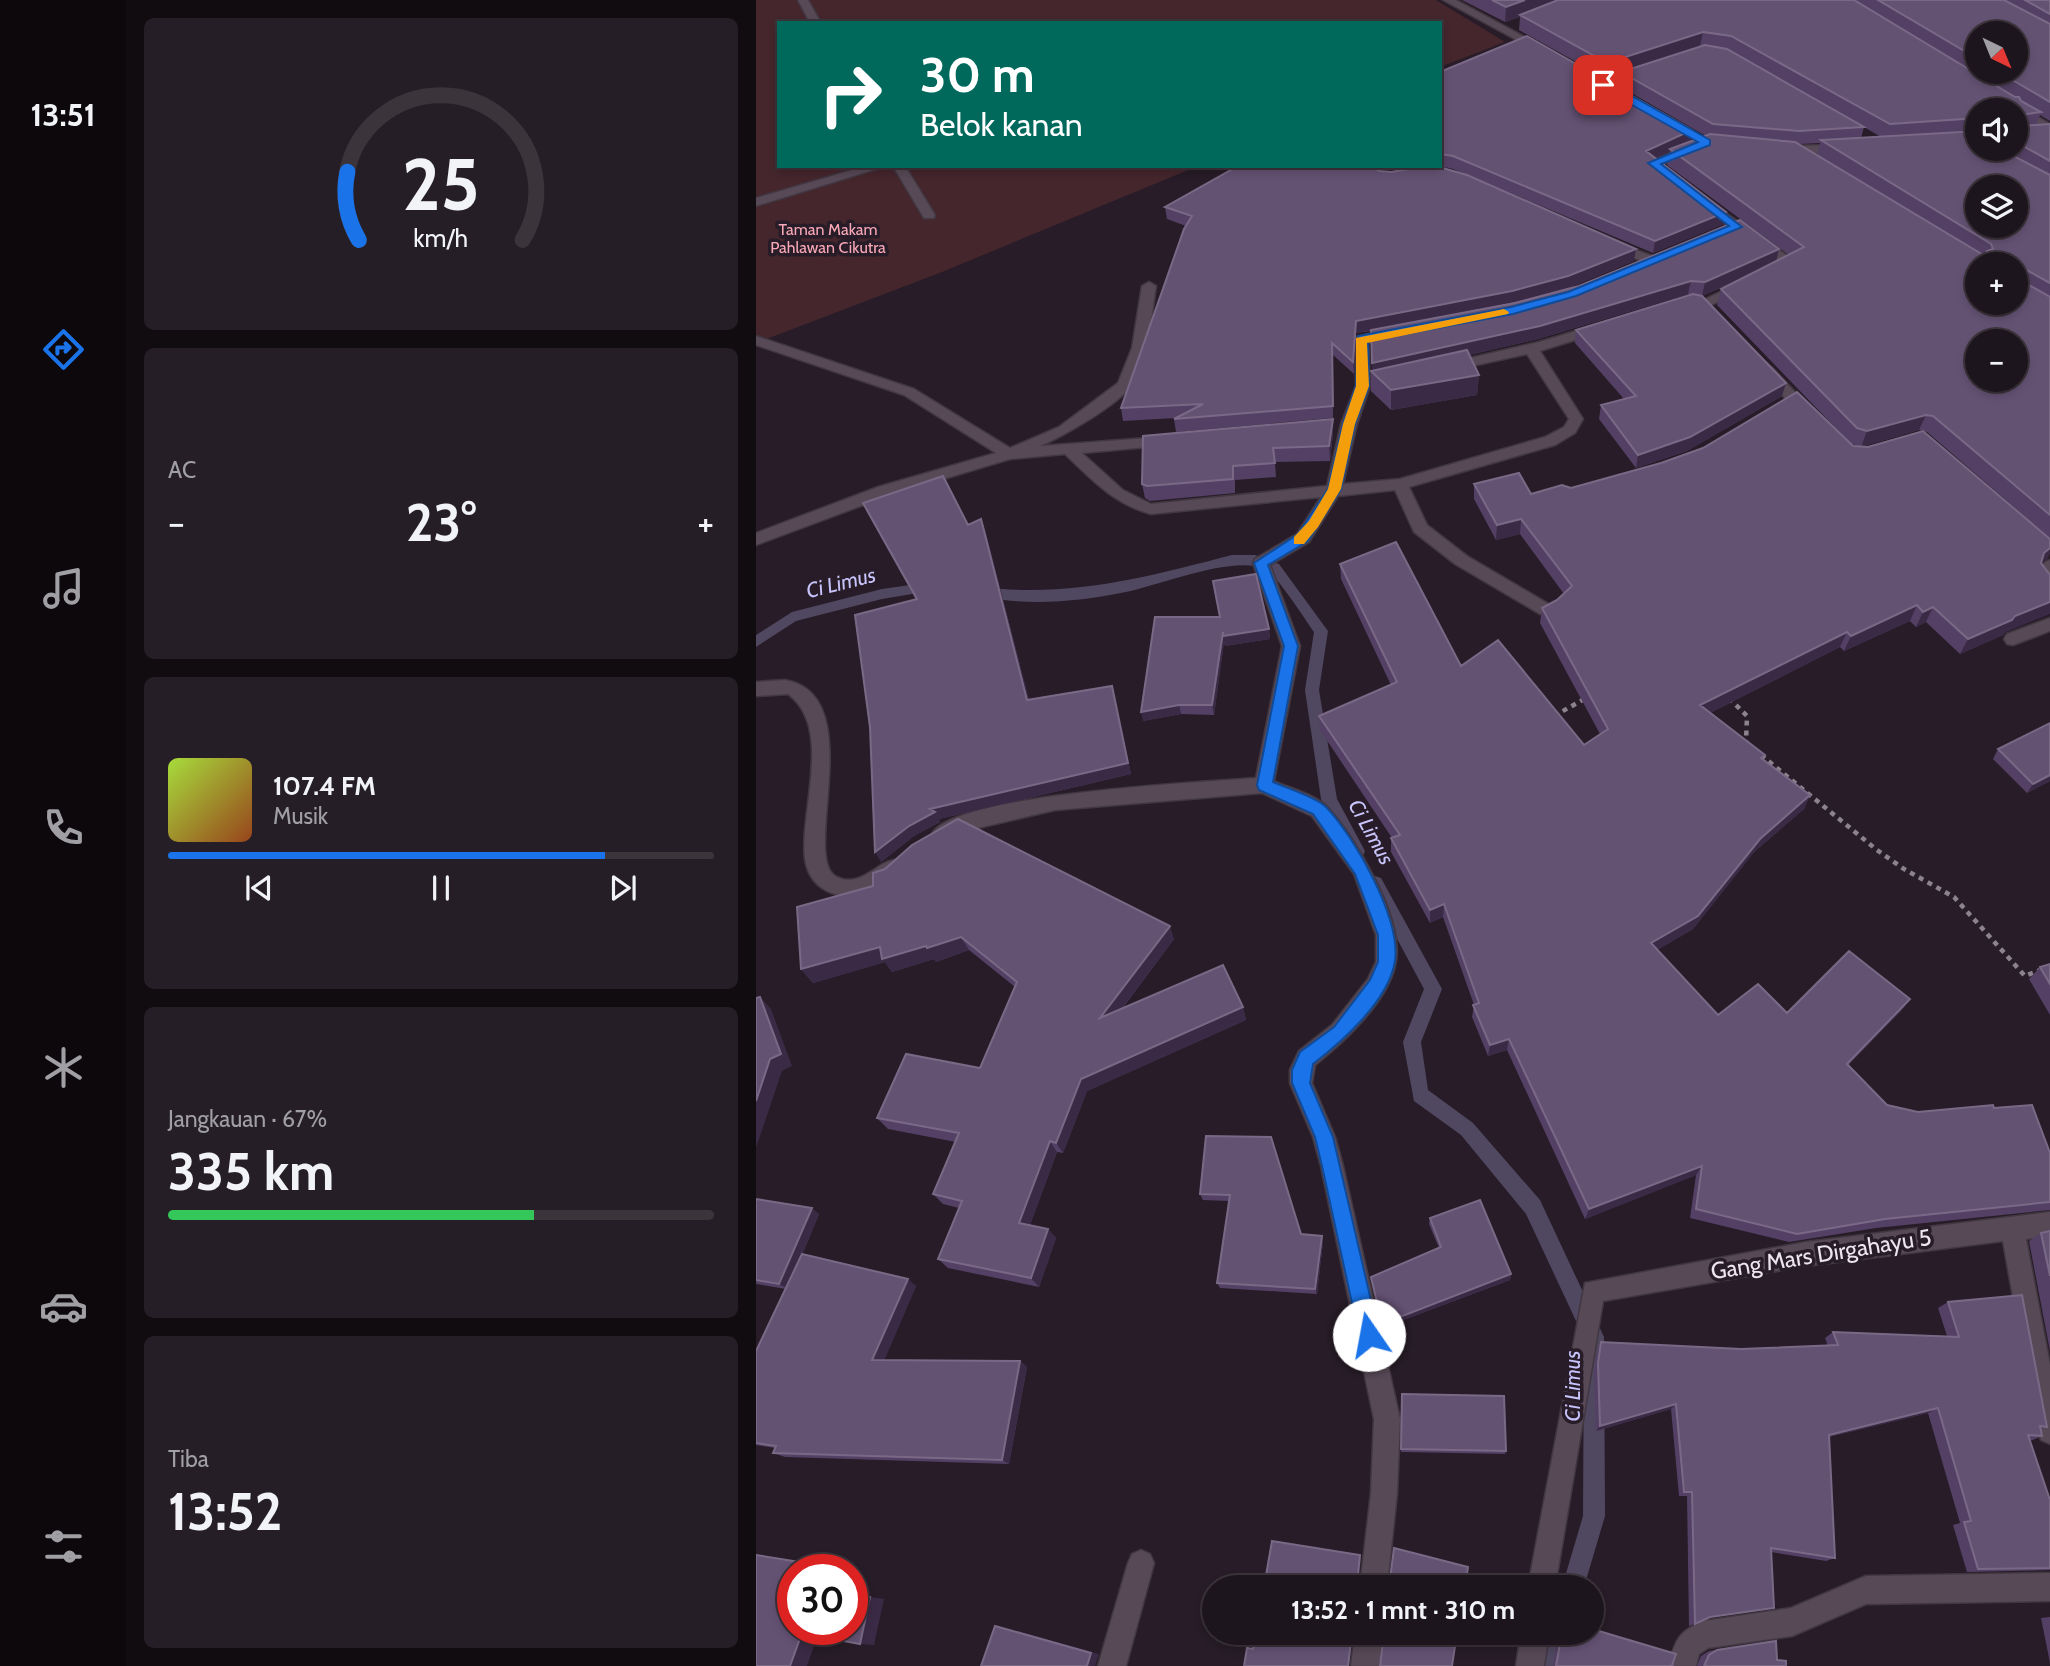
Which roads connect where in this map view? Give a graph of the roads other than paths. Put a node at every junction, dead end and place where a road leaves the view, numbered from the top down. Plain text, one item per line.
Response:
1 (803, 0) edge
2 (1448, 0) edge
3 (815, 21) edge
4 (1517, 24) edge
5 (1504, 29) junction
6 (1528, 41) junction
7 (1515, 46) edge
8 (1560, 60) edge
9 (1652, 69) edge
10 (1604, 85) edge
11 (2028, 117) edge
12 (2050, 131) edge
13 (2028, 135) edge
14 (1695, 136) edge
15 (1860, 148) edge
16 (1768, 149) edge
17 (1795, 151) junction
18 (1818, 165) edge
19 (873, 168) edge
20 (900, 168) edge
21 (756, 202) edge
22 (929, 215) dead end
23 (1598, 240) edge
24 (1625, 272) edge
25 (1149, 286) dead end
26 (1702, 305) edge
27 (1609, 326) edge
28 (1405, 331) edge
29 (756, 341) edge
30 (1531, 348) junction
31 (1758, 360) edge
32 (1440, 369) edge
33 (1821, 426) edge
34 (1189, 438) edge
35 (1069, 449) junction
36 (1009, 454) junction
37 (1399, 484) junction
38 (1334, 489) junction
39 (756, 538) edge
40 (2050, 566) edge
41 (2050, 586) edge
42 (1546, 610) edge
43 (2050, 624) edge
44 (2013, 639) edge
45 (756, 689) edge
46 (1264, 785) junction
47 (928, 842) edge
48 (905, 857) edge
49 (2050, 1224) edge
50 (2012, 1227) junction
51 (2050, 1431) edge
52 (1141, 1563) dead end
53 (1375, 1575) edge
54 (1543, 1575) edge
55 (2050, 1587) edge
56 (1368, 1645) edge
57 (1533, 1645) edge
58 (1112, 1666) edge
59 (1365, 1666) edge
60 (1530, 1666) edge
61 (1682, 1666) edge

1 - 3 street
2 - 5 street
4 - 5 street
5 - 6 street
6 - 7 street
6 - 8 street
9 - 10 street
11 - 12 street
12 - 13 street
14 - 26 street
15 - 17 street
16 - 17 street
17 - 18 street
19 - 21 street
20 - 22 street
23 - 24 street
25 - 36 street
27 - 30 street
28 - 38 street
29 - 36 street
30 - 32 street
30 - 37 street
31 - 33 street
34 - 35 street
35 - 36 street
35 - 38 street
36 - 39 street
37 - 38 street
37 - 42 street
38 - 46 street
40 - 41 street
43 - 44 street
45 - 48 street
46 - 47 street
46 - 53 street
49 - 50 street, Gang Mars Dirgahayu 5
50 - 51 street
50 - 54 street, Gang Mars Dirgahayu 5
52 - 58 street
55 - 61 street
56 - 59 street
57 - 60 street

